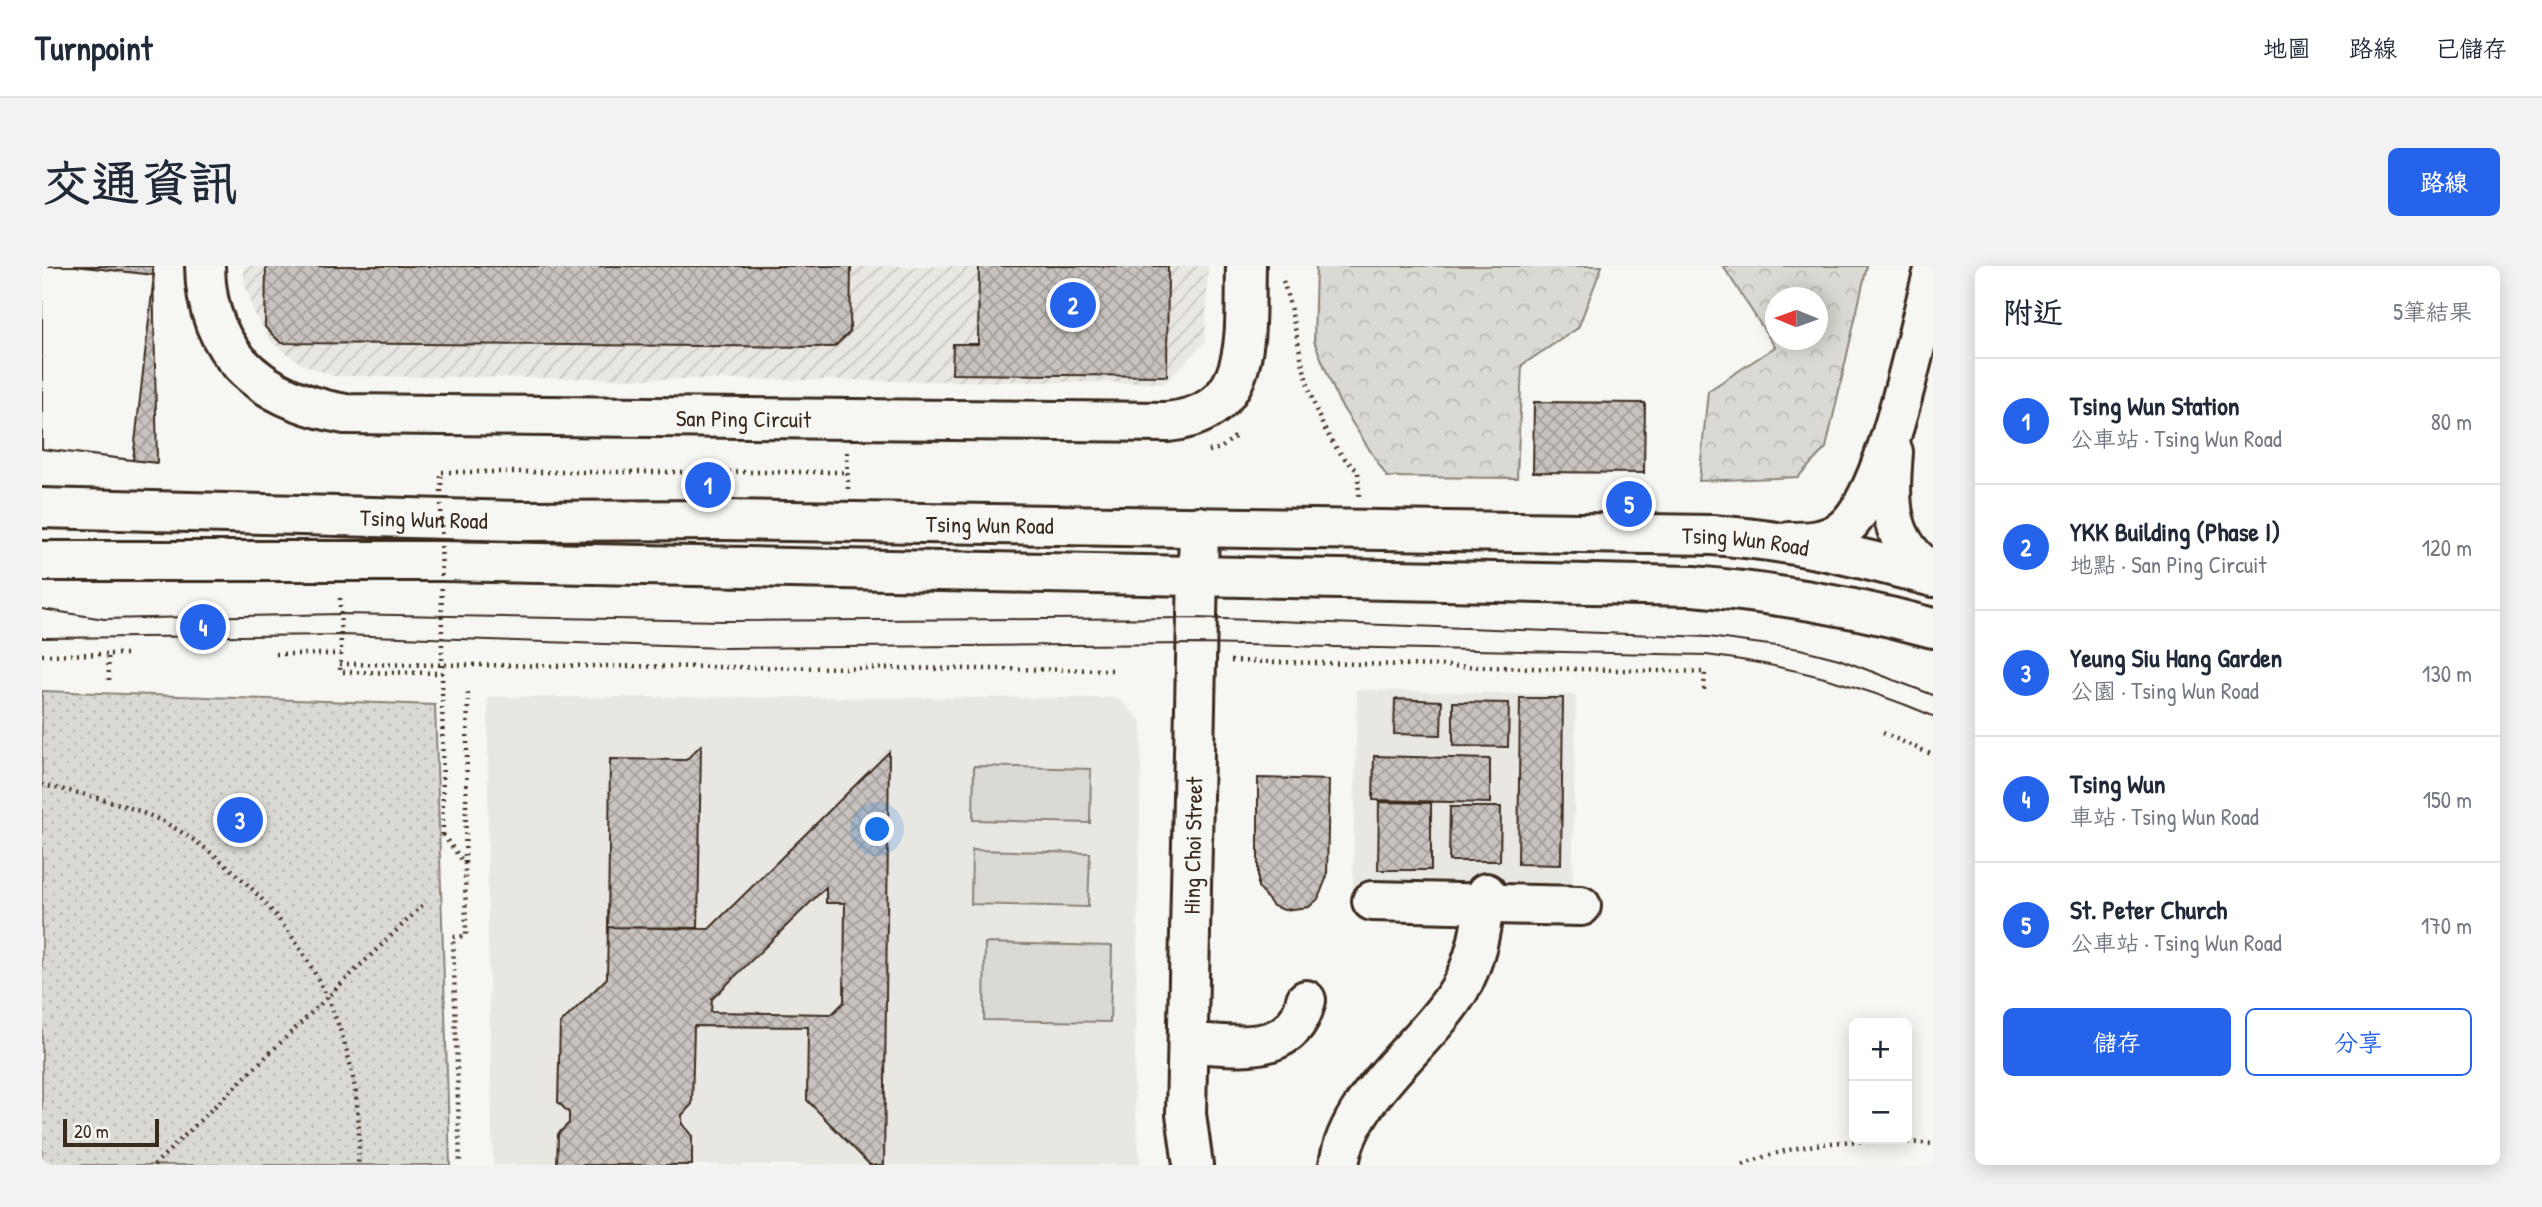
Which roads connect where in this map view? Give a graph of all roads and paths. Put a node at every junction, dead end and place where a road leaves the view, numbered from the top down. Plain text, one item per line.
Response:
1 (205, 266) edge
2 (1263, 271) edge
3 (1933, 274) edge
4 (1895, 425) junction
5 (847, 446) dead end
6 (847, 472) junction
7 (848, 489) dead end
8 (1359, 496) dead end
9 (42, 508) edge
10 (1199, 526) junction
11 (1789, 542) junction
12 (42, 561) edge
13 (1933, 575) edge
14 (1198, 578) junction
15 (335, 596) dead end
16 (1933, 628) edge
17 (108, 654) junction
18 (129, 654) dead end
19 (276, 654) dead end
20 (341, 654) junction
21 (42, 655) edge
22 (1231, 661) dead end
23 (340, 664) junction
24 (1113, 670) dead end
25 (442, 673) junction
26 (108, 680) dead end
27 (468, 690) dead end
28 (1704, 690) dead end
29 (1883, 733) dead end
30 (1933, 755) edge
31 (42, 785) edge
32 (465, 864) junction
33 (1486, 898) junction
34 (1372, 901) dead end
35 (426, 902) dead end
36 (1581, 906) dead end
37 (328, 997) junction
38 (1306, 1000) dead end
39 (1188, 1043) junction
40 (1933, 1144) edge
41 (154, 1165) edge
42 (358, 1165) edge
43 (460, 1165) edge
44 (1193, 1165) edge
45 (1339, 1165) edge
46 (1743, 1165) edge

1 - 2 main road, San Ping Circuit
2 - 8 path
3 - 4 main road
4 - 11 main road
4 - 13 main road
5 - 6 path
6 - 7 path
6 - 25 path, bridge
9 - 10 main road, Tsing Wun Road
10 - 11 main road, Tsing Wun Road
10 - 14 main road, Hing Choi Street
11 - 13 main road, Tsing Wun Road
12 - 14 main road, Tsing Wun Road
14 - 16 main road, Tsing Wun Road
14 - 39 main road, Hing Choi Street
15 - 20 path
17 - 18 path
17 - 21 path
17 - 26 path
19 - 20 path
20 - 23 path
22 - 28 path
23 - 24 path
23 - 25 path
25 - 32 path, bridge
27 - 32 path
29 - 30 path
31 - 37 path
32 - 43 path
33 - 34 main road
33 - 36 main road
33 - 45 main road
35 - 37 path
37 - 41 path
37 - 42 path
38 - 39 main road
39 - 44 main road, Hing Choi Street
40 - 46 path

